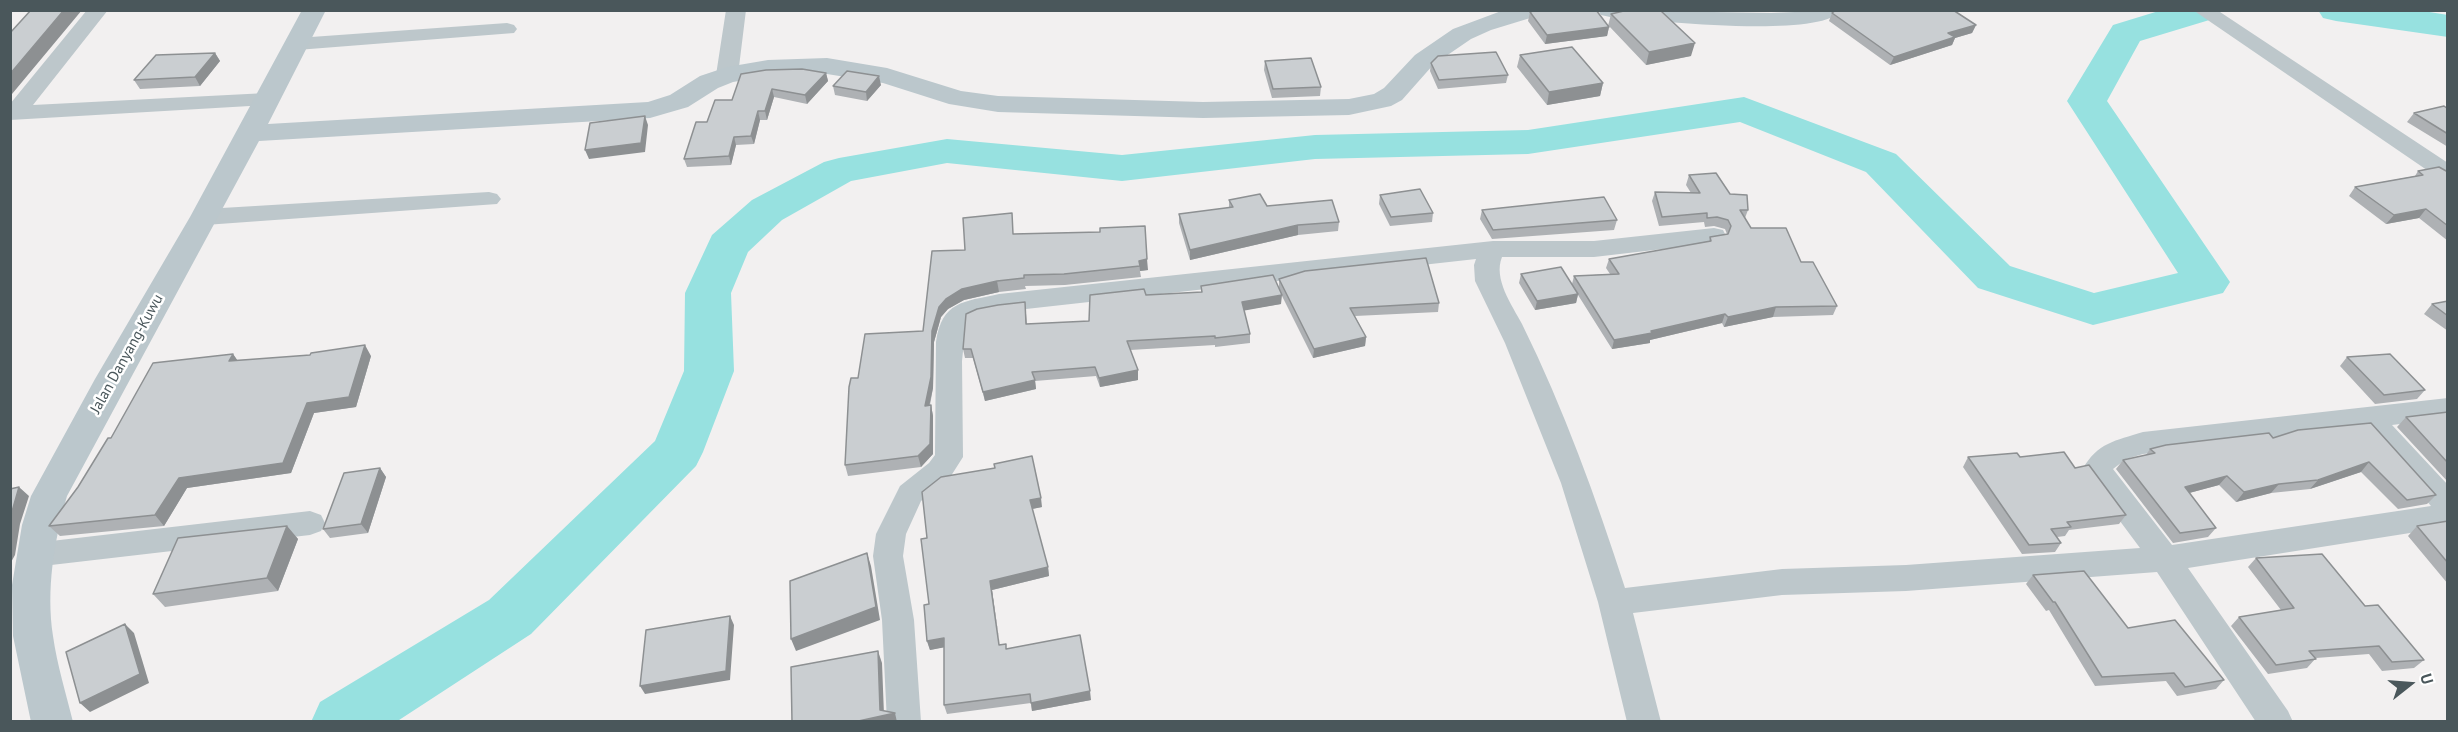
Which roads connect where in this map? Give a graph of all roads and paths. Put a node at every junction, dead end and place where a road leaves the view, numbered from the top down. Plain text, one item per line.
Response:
1 (98, 10) edge
2 (314, 10) edge
3 (736, 10) edge
4 (1531, 10) edge
5 (1610, 10) edge
6 (1830, 10) edge
7 (2203, 10) edge
8 (507, 29) dead end
9 (297, 44) junction
10 (727, 75) junction
11 (267, 99) junction
12 (13, 113) edge
13 (249, 133) junction
14 (2448, 174) edge
15 (489, 199) dead end
16 (205, 217) junction
17 (1714, 236) edge
18 (1493, 249) junction
19 (2448, 408) edge
20 (2369, 417) junction
21 (2448, 505) edge
22 (2448, 515) edge
23 (310, 523) dead end
24 (34, 555) junction
25 (2165, 559) junction
26 (1614, 603) junction
27 (52, 722) edge
28 (904, 722) edge
29 (1644, 722) edge
30 (2276, 722) edge

1 - 12 street
2 - 9 street, Jalan Danyang-Kuwu
3 - 10 street
4 - 10 street
5 - 6 street
7 - 14 street
8 - 9 street
9 - 11 street, Jalan Danyang-Kuwu
10 - 13 street
11 - 12 street
11 - 13 street, Jalan Danyang-Kuwu
13 - 16 street, Jalan Danyang-Kuwu
15 - 16 street
16 - 24 street, Jalan Danyang-Kuwu
17 - 18 street
18 - 26 street
18 - 28 street
19 - 20 street
20 - 21 street
20 - 25 street
22 - 25 street
23 - 24 street
24 - 27 street, Jalan Danyang-Kuwu
25 - 26 street
25 - 30 street
26 - 29 street

